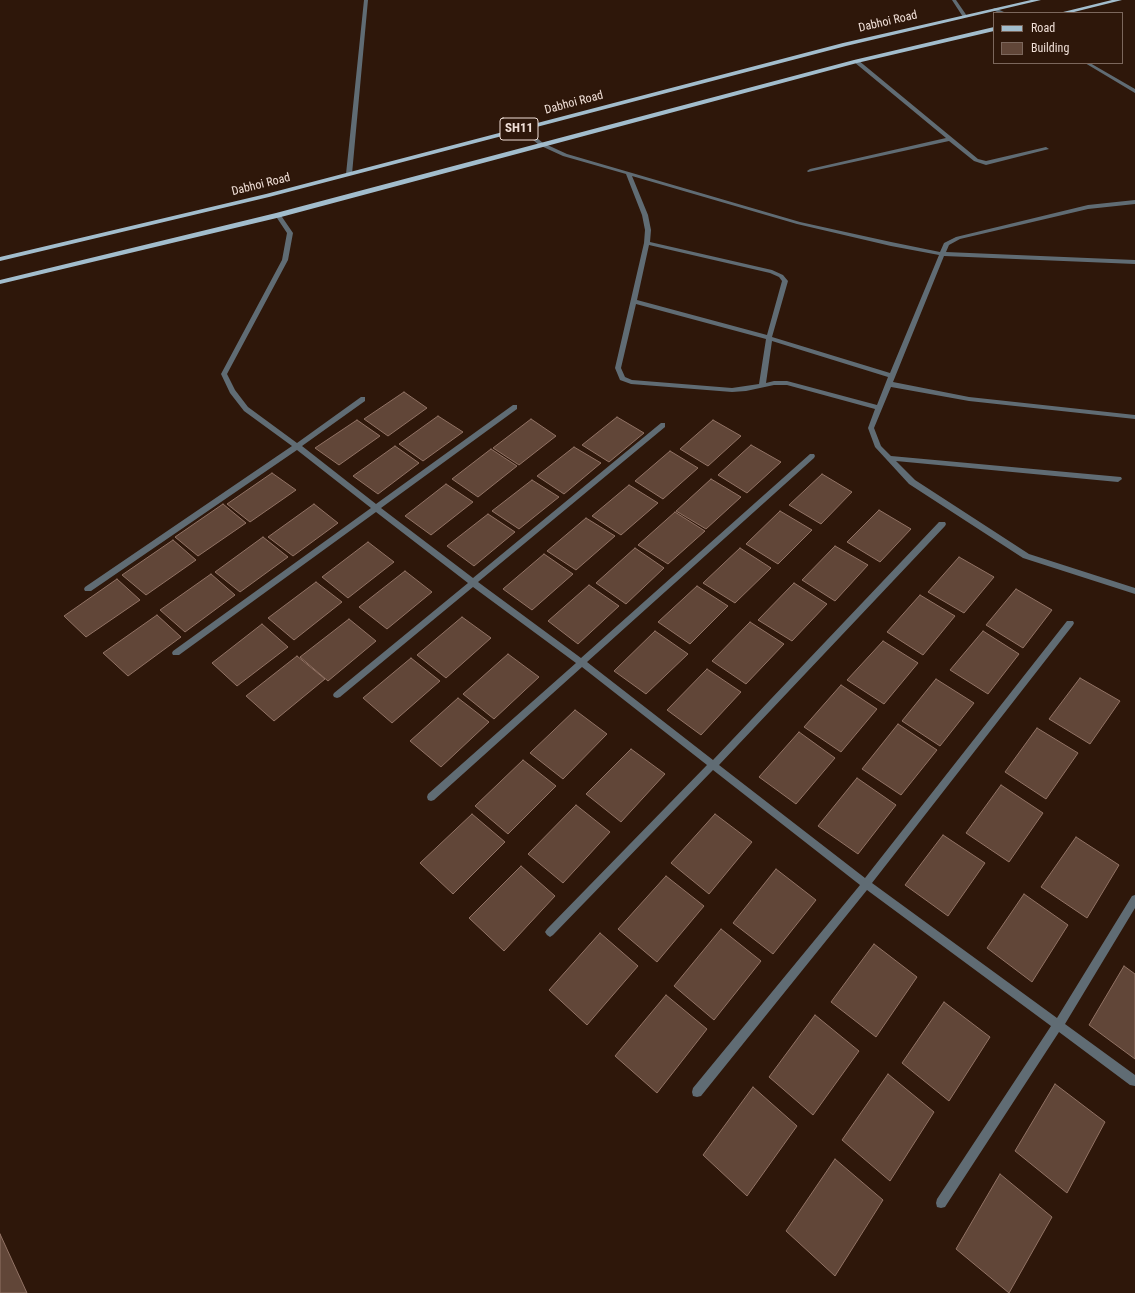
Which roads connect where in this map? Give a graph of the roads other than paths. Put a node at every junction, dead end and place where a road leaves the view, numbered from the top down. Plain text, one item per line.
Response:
1 (366, 0) edge
2 (954, 0) edge
3 (1038, 0) edge
4 (1119, 0) edge
5 (995, 9) junction
6 (1000, 12) edge
7 (1066, 12) edge
8 (965, 16) junction
9 (993, 28) edge
10 (856, 61) junction
11 (1089, 64) edge
12 (1135, 91) edge
13 (522, 128) junction
14 (950, 139) junction
15 (541, 144) junction
16 (1046, 149) dead end
17 (810, 171) dead end
18 (628, 173) junction
19 (349, 174) junction
20 (1135, 202) edge
21 (278, 215) junction
22 (647, 243) junction
23 (943, 254) junction
24 (0, 259) edge
25 (1135, 262) edge
26 (0, 282) edge
27 (634, 301) junction
28 (769, 338) junction
29 (892, 376) junction
30 (889, 384) junction
31 (762, 386) junction
32 (363, 399) dead end
33 (515, 407) dead end
34 (879, 408) junction
35 (1135, 417) edge
36 (663, 425) dead end
37 (297, 446) junction
38 (812, 456) dead end
39 (888, 458) junction
40 (1118, 479) dead end
41 (375, 507) junction
42 (942, 524) dead end
43 (473, 582) junction
44 (88, 589) dead end
45 (1135, 591) edge
46 (1070, 623) dead end
47 (176, 653) dead end
48 (582, 663) junction
49 (337, 695) dead end
50 (714, 764) junction
51 (431, 797) dead end
52 (866, 884) junction
53 (1135, 899) edge
54 (550, 932) dead end
55 (1058, 1024) junction
56 (1134, 1081) dead end
57 (697, 1092) dead end
58 (941, 1203) dead end

1 - 19 street
2 - 8 street
3 - 5 main road, Dabhoi Road / SH11
4 - 7 main road
5 - 6 street
5 - 8 main road, Dabhoi Road / SH11
8 - 13 main road, Dabhoi Road / SH11
9 - 10 main road, SH11
10 - 14 street
10 - 15 main road, SH11
11 - 12 street
13 - 15 street
13 - 19 main road, Dabhoi Road / SH11
14 - 16 street
14 - 17 street
15 - 18 street
15 - 21 main road, SH11
18 - 22 street
18 - 23 street
19 - 24 main road, Dabhoi Road / SH11
20 - 23 street
21 - 26 main road, SH11
21 - 37 street
22 - 27 street
22 - 28 street
23 - 25 street
23 - 29 street
27 - 28 street
27 - 31 street
28 - 29 street
28 - 31 street
29 - 30 street
30 - 34 street
30 - 35 street
31 - 34 street
32 - 37 street
33 - 41 street
34 - 39 street
36 - 43 street
37 - 41 street
37 - 44 street
38 - 48 street
39 - 40 street
39 - 45 street
41 - 43 street
41 - 47 street
42 - 50 street
43 - 48 street
43 - 49 street
46 - 52 street
48 - 50 street
48 - 51 street
50 - 52 street
50 - 54 street
52 - 55 street
52 - 57 street
53 - 55 street
55 - 56 street
55 - 58 street

